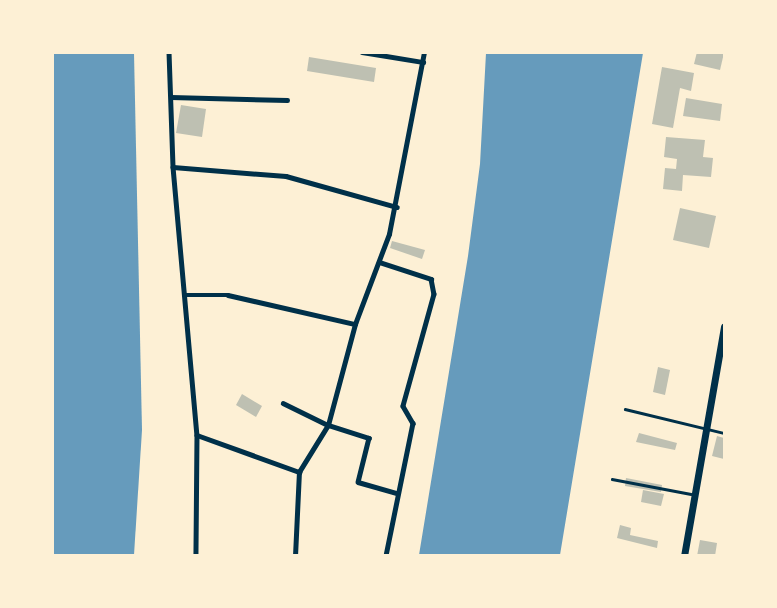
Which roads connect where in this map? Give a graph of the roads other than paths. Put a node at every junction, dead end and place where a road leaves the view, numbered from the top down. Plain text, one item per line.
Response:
1 (169, 52) edge
2 (362, 52) edge
3 (424, 52) edge
4 (423, 62) junction
5 (171, 97) junction
6 (287, 100) dead end
7 (173, 167) junction
8 (397, 207) junction
9 (379, 262) junction
10 (184, 295) junction
11 (355, 324) junction
12 (724, 326) edge
13 (283, 402) dead end
14 (625, 409) dead end
15 (328, 425) junction
16 (706, 428) junction
17 (724, 433) edge
18 (197, 435) junction
19 (299, 472) junction
20 (612, 479) dead end
21 (396, 493) junction
22 (695, 495) junction
23 (196, 555) edge
24 (295, 555) edge
25 (386, 555) edge
26 (684, 555) edge

1 - 5 street
2 - 4 street
3 - 4 street
4 - 8 street
5 - 6 street
5 - 7 street
7 - 8 street
7 - 10 street
8 - 9 street
9 - 11 street
9 - 21 street
10 - 11 street
10 - 18 street
11 - 15 street
12 - 16 main road
13 - 15 street
14 - 16 lane
15 - 19 street
15 - 21 street
16 - 17 lane
16 - 22 main road
18 - 19 street
18 - 23 street
19 - 24 street
20 - 22 lane
21 - 25 street
22 - 26 main road

